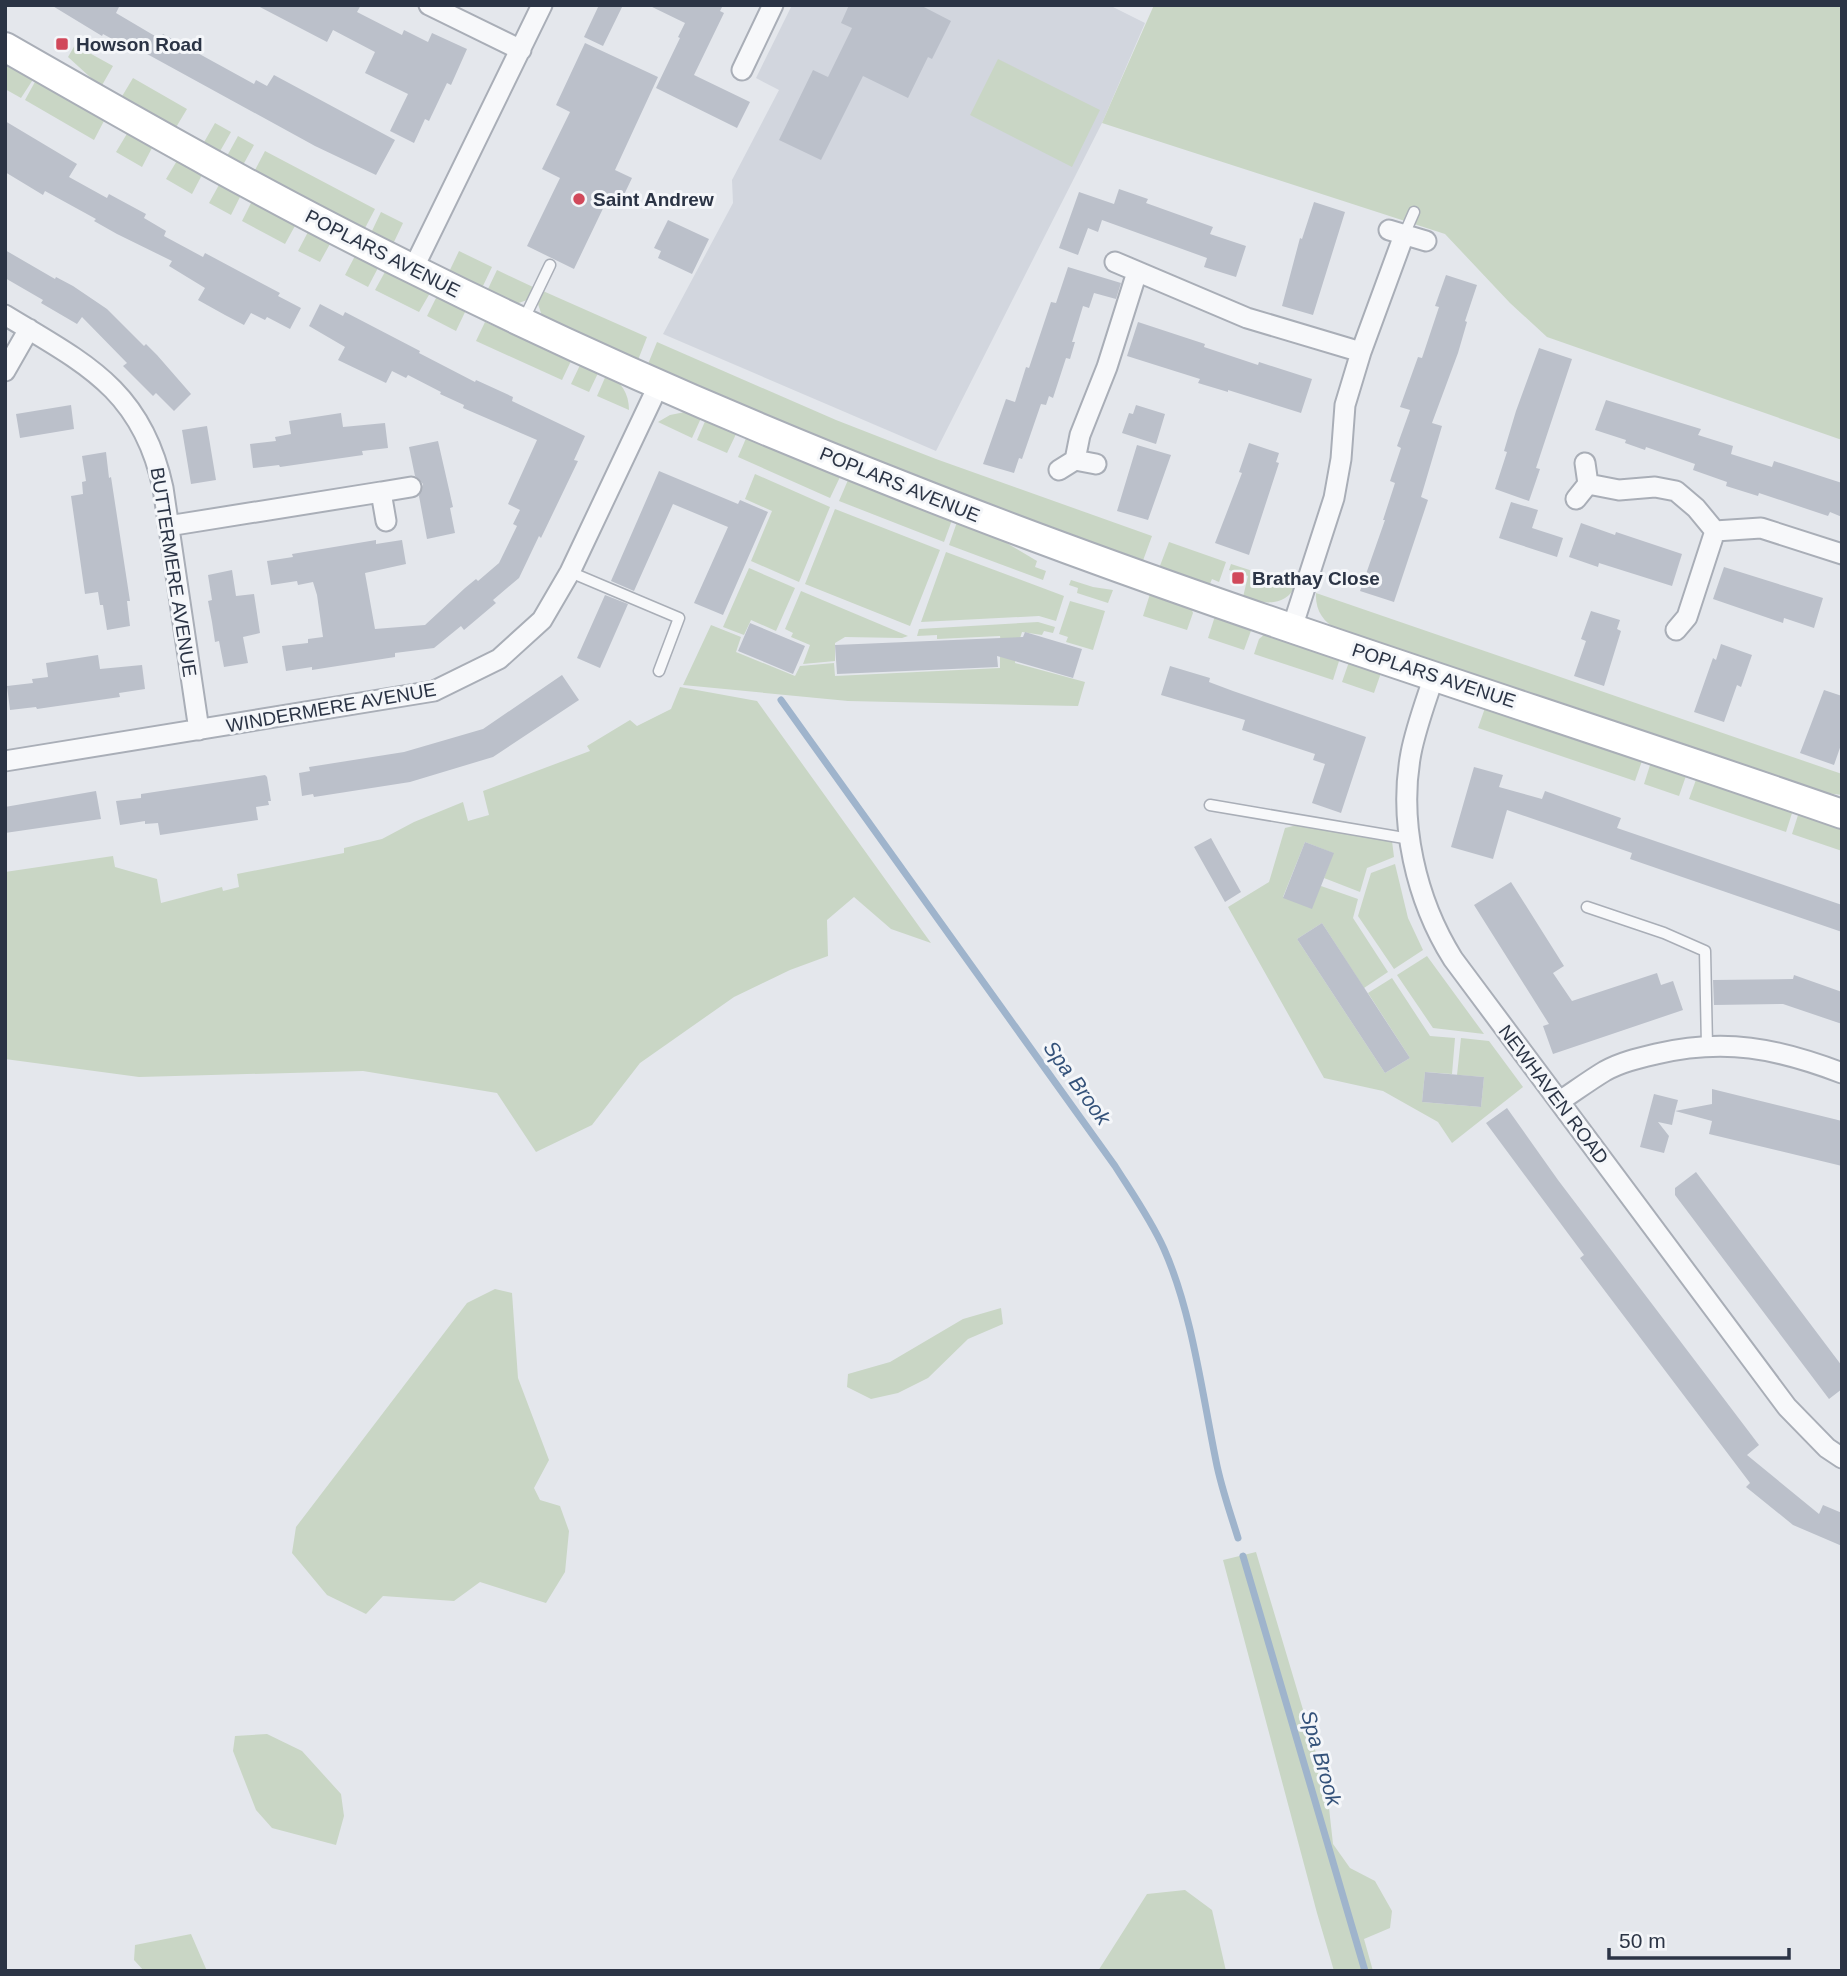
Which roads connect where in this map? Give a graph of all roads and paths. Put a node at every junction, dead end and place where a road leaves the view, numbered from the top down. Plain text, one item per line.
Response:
1 (429, 5) edge
2 (542, 5) edge
3 (772, 5) edge
4 (5, 47) edge
5 (521, 50) junction
6 (742, 70) dead end
7 (1414, 212) dead end
8 (1396, 232) junction
9 (1426, 241) dead end
10 (1115, 262) dead end
11 (550, 265) dead end
12 (413, 270) junction
13 (1137, 272) junction
14 (5, 315) edge
15 (523, 322) junction
16 (30, 329) junction
17 (1361, 352) junction
18 (5, 371) edge
19 (659, 384) junction
20 (1585, 463) dead end
21 (1096, 464) dead end
22 (1588, 484) junction
23 (411, 487) dead end
24 (381, 492) junction
25 (1576, 499) dead end
26 (386, 521) dead end
27 (168, 526) junction
28 (1715, 531) junction
29 (1842, 554) edge
30 (570, 572) junction
31 (1292, 628) junction
32 (1676, 630) dead end
33 (659, 671) dead end
34 (1434, 676) junction
35 (199, 730) junction
36 (5, 761) edge
37 (1210, 805) dead end
38 (1842, 814) edge
39 (1410, 839) junction
40 (1587, 907) dead end
41 (1707, 1046) junction
42 (1842, 1073) edge
43 (1560, 1101) junction
44 (1842, 1458) edge

1 - 5 street
2 - 5 street
3 - 6 street
4 - 12 street, POPLARS AVENUE
5 - 12 street
7 - 8 lane
8 - 9 street
8 - 17 street
10 - 13 street
11 - 15 lane
12 - 15 street, POPLARS AVENUE
13 - 17 street
13 - 21 street
14 - 16 street, BUTTERMERE AVENUE
15 - 19 street, POPLARS AVENUE
16 - 18 street
16 - 27 street, BUTTERMERE AVENUE
17 - 31 street
19 - 30 street, WINDERMERE AVENUE
19 - 31 street, POPLARS AVENUE
20 - 22 street
22 - 25 street
22 - 28 street
23 - 24 street
24 - 26 street
24 - 27 street
27 - 35 street, BUTTERMERE AVENUE
28 - 29 street
28 - 32 street
30 - 33 lane
30 - 35 street, WINDERMERE AVENUE
31 - 34 street, POPLARS AVENUE
34 - 38 street, POPLARS AVENUE
34 - 39 street, NEWHAVEN ROAD
35 - 36 street, WINDERMERE AVENUE
37 - 39 lane
39 - 43 street, NEWHAVEN ROAD
40 - 41 lane
41 - 42 street
41 - 43 street
43 - 44 street, NEWHAVEN ROAD

